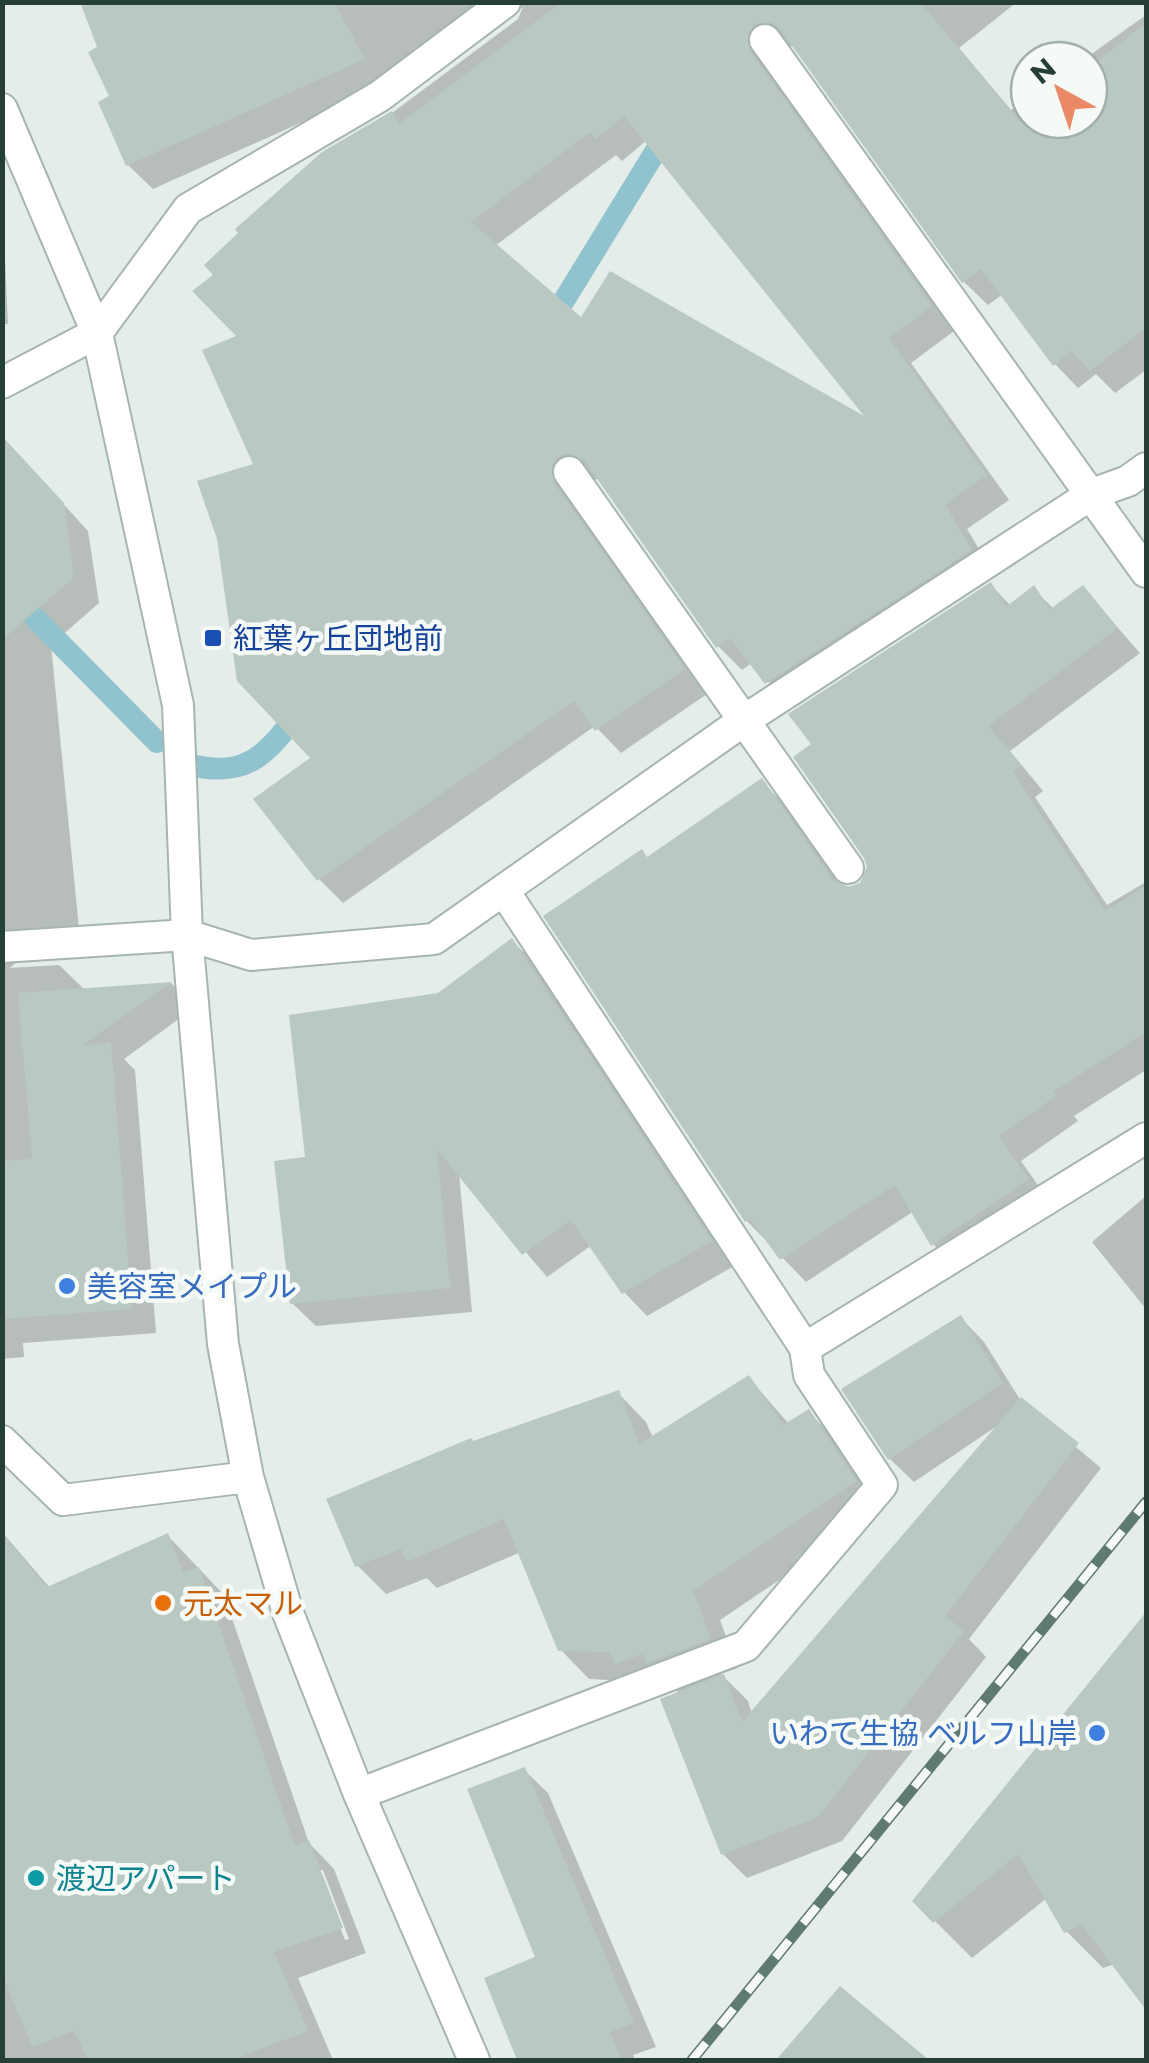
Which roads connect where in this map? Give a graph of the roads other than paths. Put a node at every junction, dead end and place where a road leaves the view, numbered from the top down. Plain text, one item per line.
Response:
1 (505, 2) edge
2 (765, 40) dead end
3 (2, 110) edge
4 (98, 334) junction
5 (2, 383) edge
6 (1146, 468) edge
7 (570, 472) dead end
8 (1092, 494) junction
9 (1146, 572) edge
10 (742, 721) junction
11 (848, 868) dead end
12 (504, 892) junction
13 (186, 935) junction
14 (2, 947) edge
15 (1146, 1138) edge
16 (804, 1348) junction
17 (2, 1441) edge
18 (248, 1477) junction
19 (358, 1794) junction
20 (467, 2056) edge

1 - 4 street
2 - 8 street
3 - 4 street
4 - 5 street
4 - 13 street
6 - 8 street
7 - 10 street
8 - 9 street
8 - 10 street
10 - 11 street
10 - 12 street
12 - 13 street
12 - 16 street
13 - 14 street
13 - 18 street
15 - 16 street
16 - 19 street
17 - 18 street
18 - 19 street
19 - 20 street

